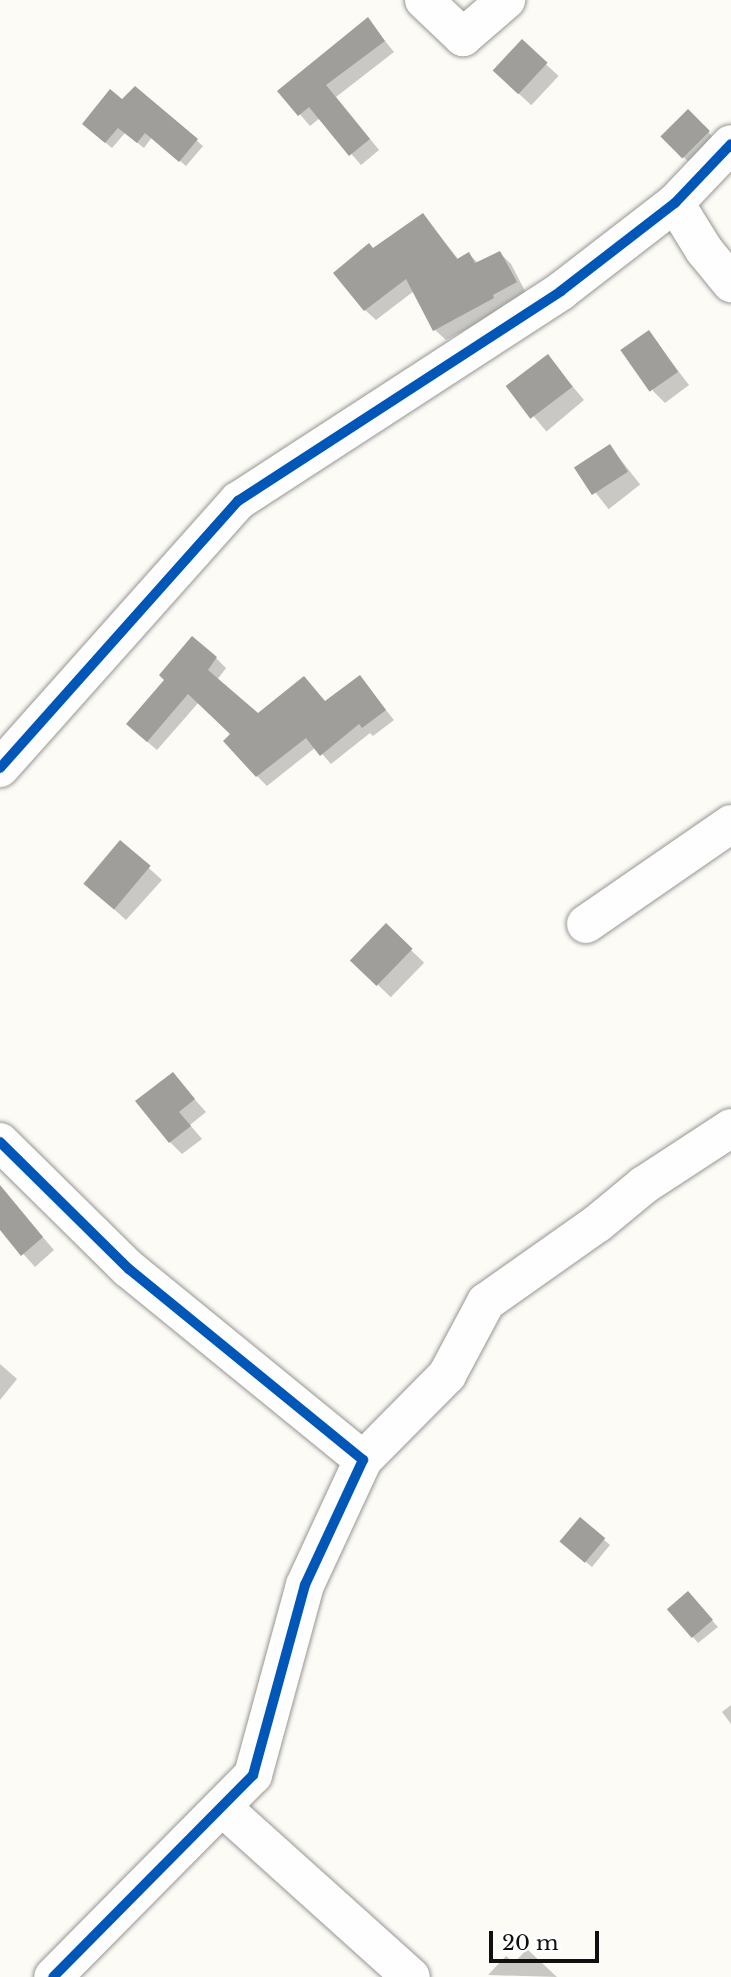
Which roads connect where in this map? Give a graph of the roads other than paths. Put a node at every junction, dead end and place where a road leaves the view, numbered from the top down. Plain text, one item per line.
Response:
1 (424, 0) edge
2 (506, 0) edge
3 (731, 144) edge
4 (675, 203) junction
5 (731, 283) edge
6 (0, 768) edge
7 (731, 824) edge
8 (586, 924) dead end
9 (731, 1128) edge
10 (0, 1142) edge
11 (363, 1460) junction
12 (222, 1807) junction
13 (53, 1977) edge
14 (411, 1977) edge

1 - 2 street
3 - 4 street
4 - 5 street
4 - 6 street
7 - 8 street
9 - 11 street
10 - 11 street
11 - 12 street
12 - 13 street
12 - 14 street

